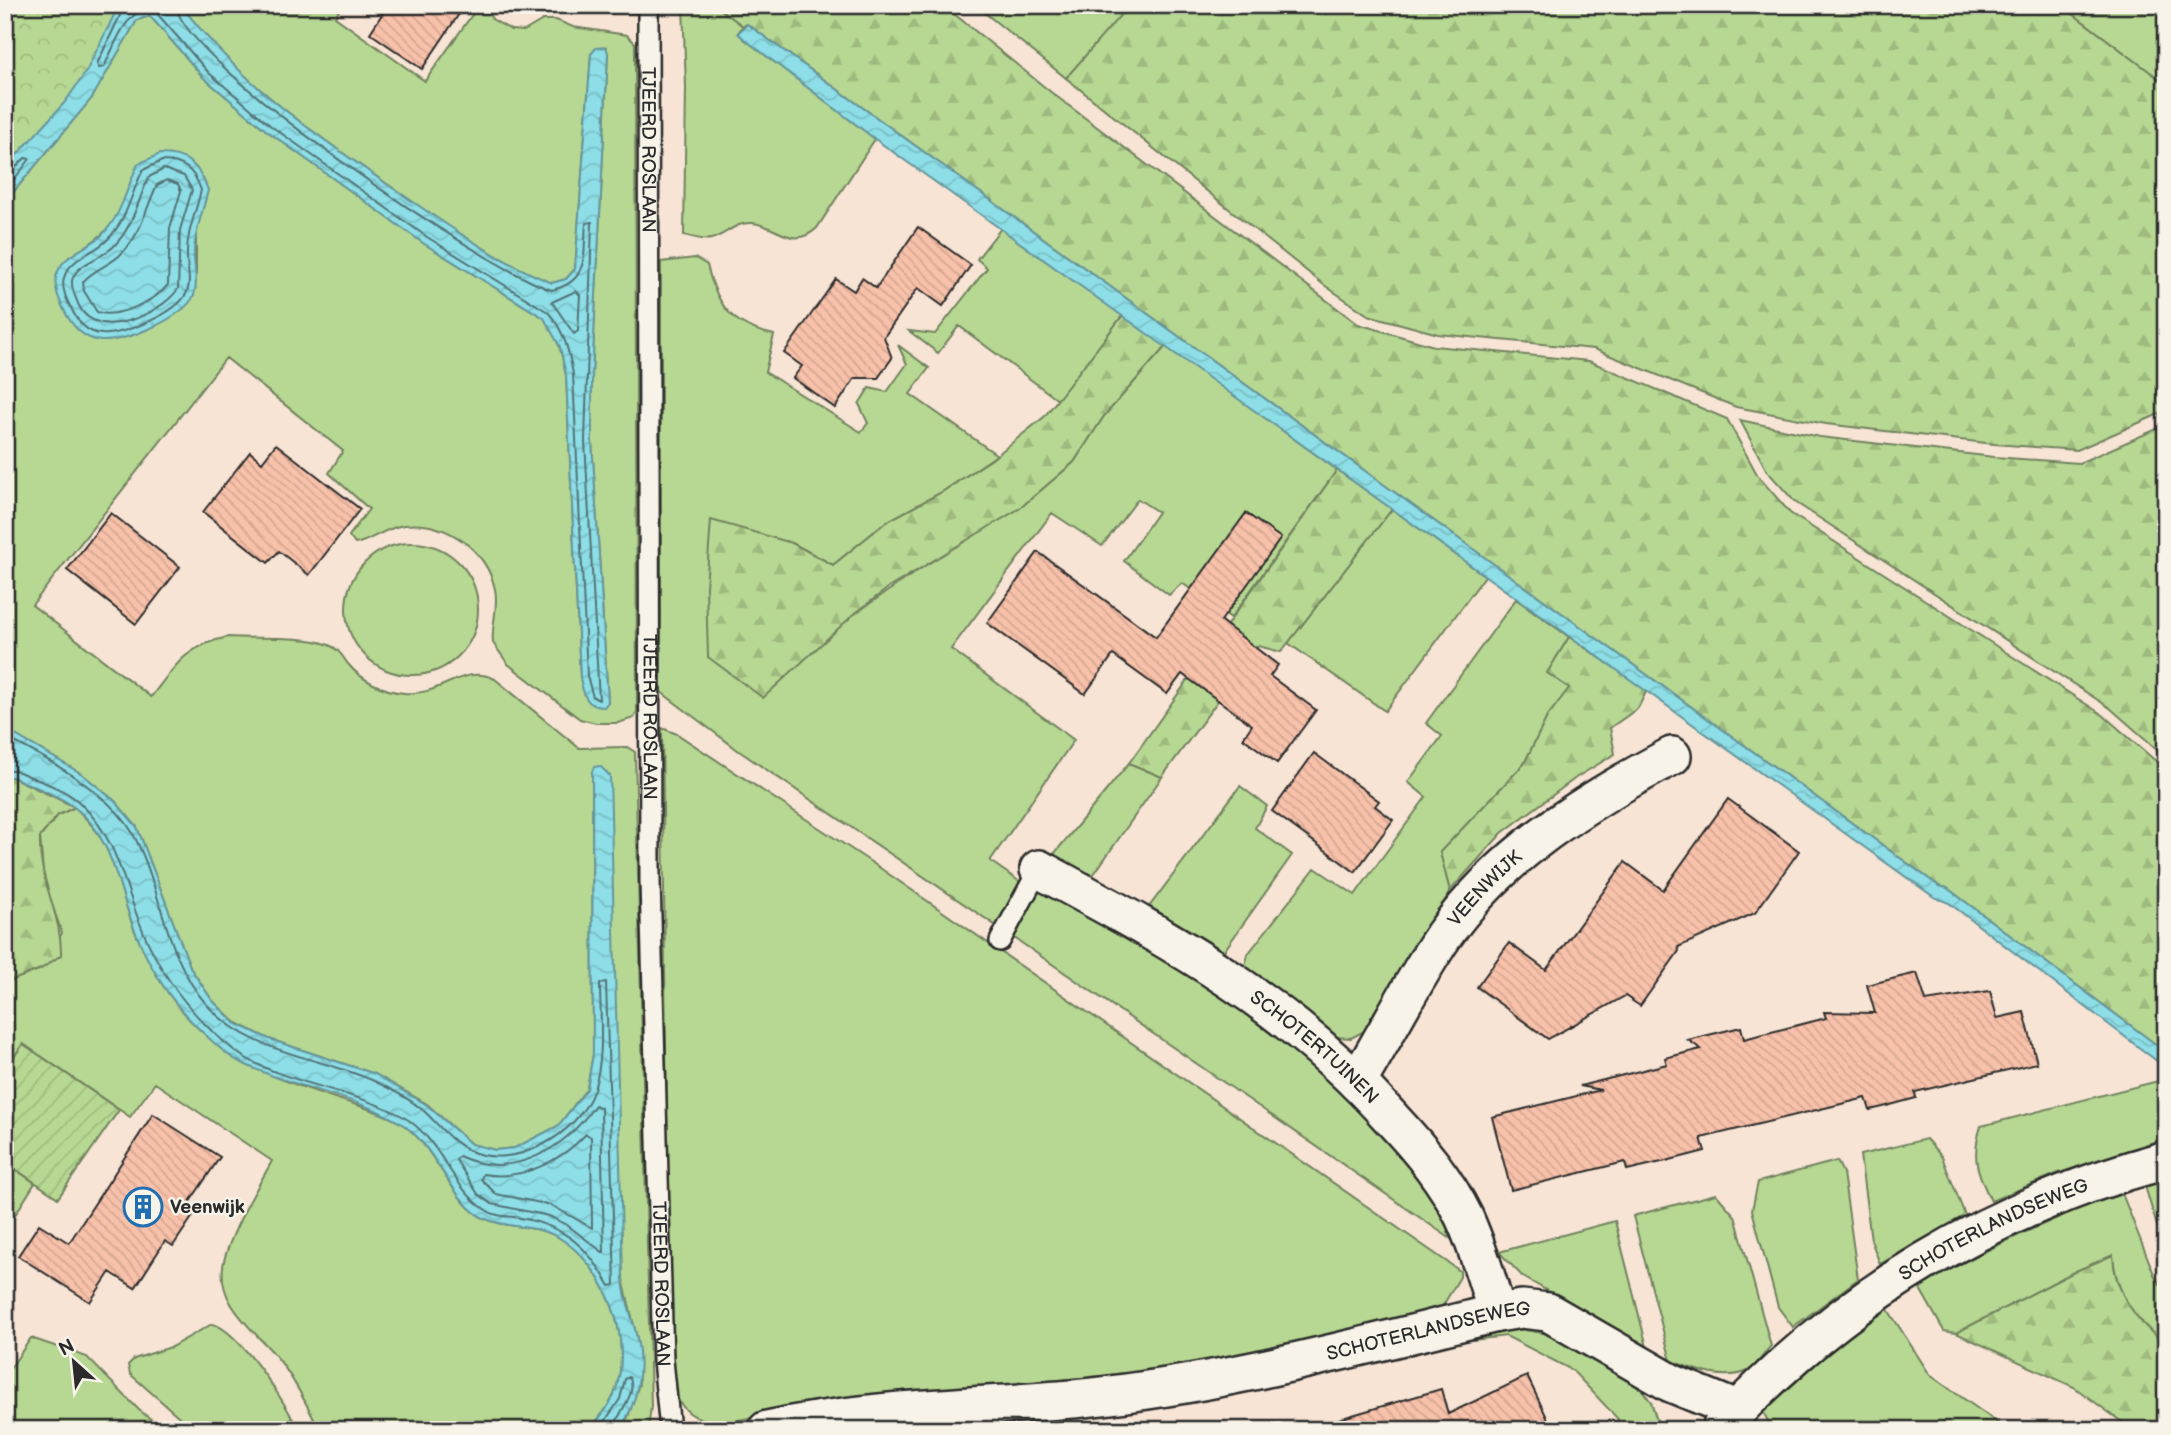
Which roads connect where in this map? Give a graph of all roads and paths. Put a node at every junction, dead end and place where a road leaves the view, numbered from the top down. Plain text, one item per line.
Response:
1 (648, 5) edge
2 (1672, 756) dead end
3 (1039, 869) joint
4 (1000, 941) dead end
5 (1357, 1082) junction
6 (2166, 1160) edge
7 (1497, 1312) junction
8 (1728, 1420) edge
9 (670, 1430) edge
10 (767, 1430) edge

1 - 9 lane, TJEERD ROSLAAN
2 - 5 street, VEENWIJK
3 - 4 lane
3 - 5 street, SCHOTERTUINEN
5 - 7 street, SCHOTERTUINEN
6 - 8 street, SCHOTERLANDSEWEG
7 - 8 street, SCHOTERLANDSEWEG
7 - 10 street, SCHOTERLANDSEWEG

